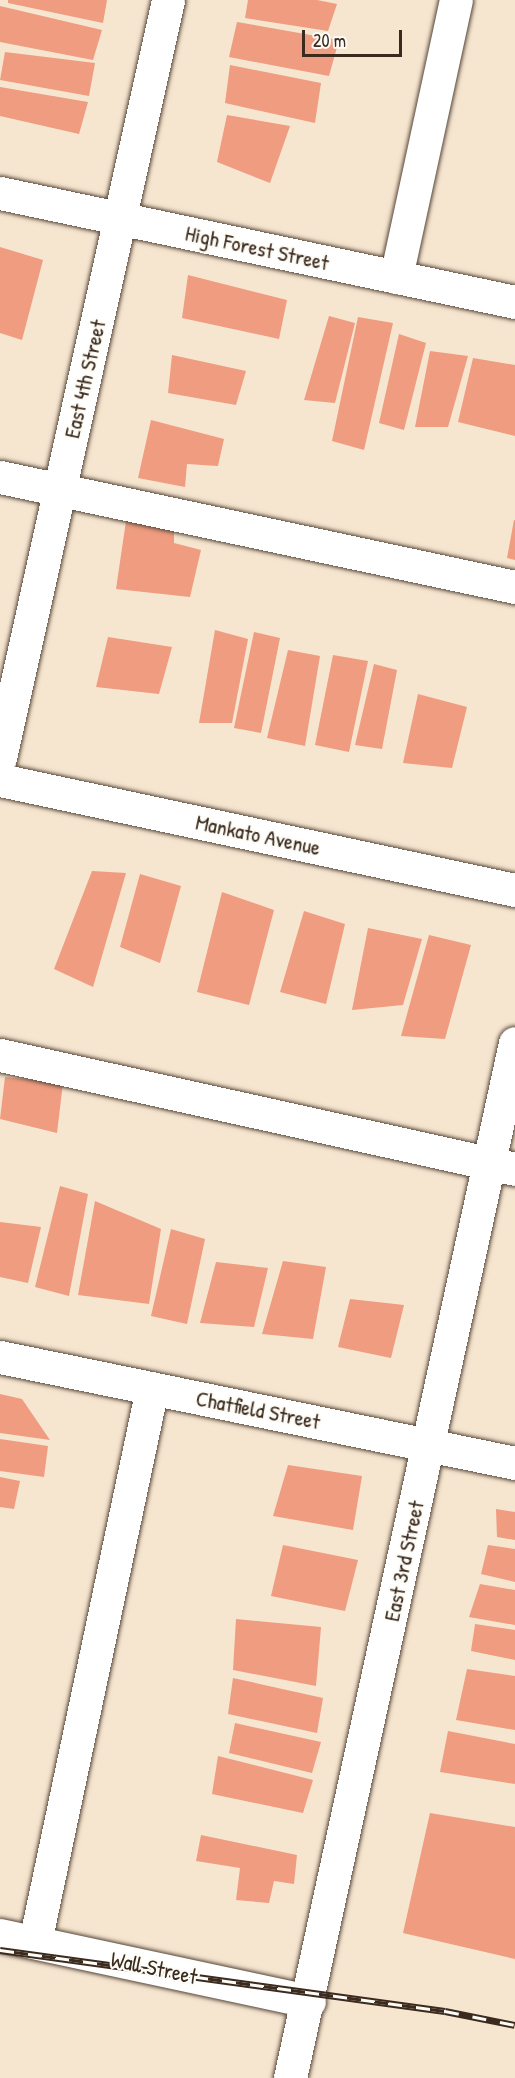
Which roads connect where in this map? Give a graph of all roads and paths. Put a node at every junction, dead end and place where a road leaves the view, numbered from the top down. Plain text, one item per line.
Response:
1 (168, 0) edge
2 (456, 0) edge
3 (0, 193) edge
4 (120, 219) junction
5 (396, 278) junction
6 (515, 302) edge
7 (0, 477) edge
8 (60, 490) junction
9 (515, 587) edge
10 (0, 758) edge
11 (0, 780) edge
12 (515, 890) edge
13 (515, 1043) edge
14 (0, 1055) edge
15 (502, 1166) edge
16 (0, 1357) edge
17 (152, 1388) junction
18 (429, 1445) junction
19 (515, 1463) edge
20 (0, 1935) edge
21 (35, 1942) junction
22 (309, 2001) junction
23 (290, 2078) edge

1 - 4 street, East 4th Street
2 - 5 street
3 - 4 street, High Forest Street
4 - 5 street, High Forest Street
4 - 8 street, East 4th Street
5 - 6 street, High Forest Street
7 - 8 street
8 - 9 street
8 - 10 street, East 4th Street
11 - 12 street, Mankato Avenue
13 - 15 street, East 3rd Street
14 - 15 street
15 - 18 street, East 3rd Street
16 - 17 street, Chatfield Street
17 - 18 street, Chatfield Street
17 - 21 street
18 - 19 street, Chatfield Street
18 - 22 street, East 3rd Street
20 - 21 street, Wall Street
21 - 22 street, Wall Street
22 - 23 street, East 3rd Street

